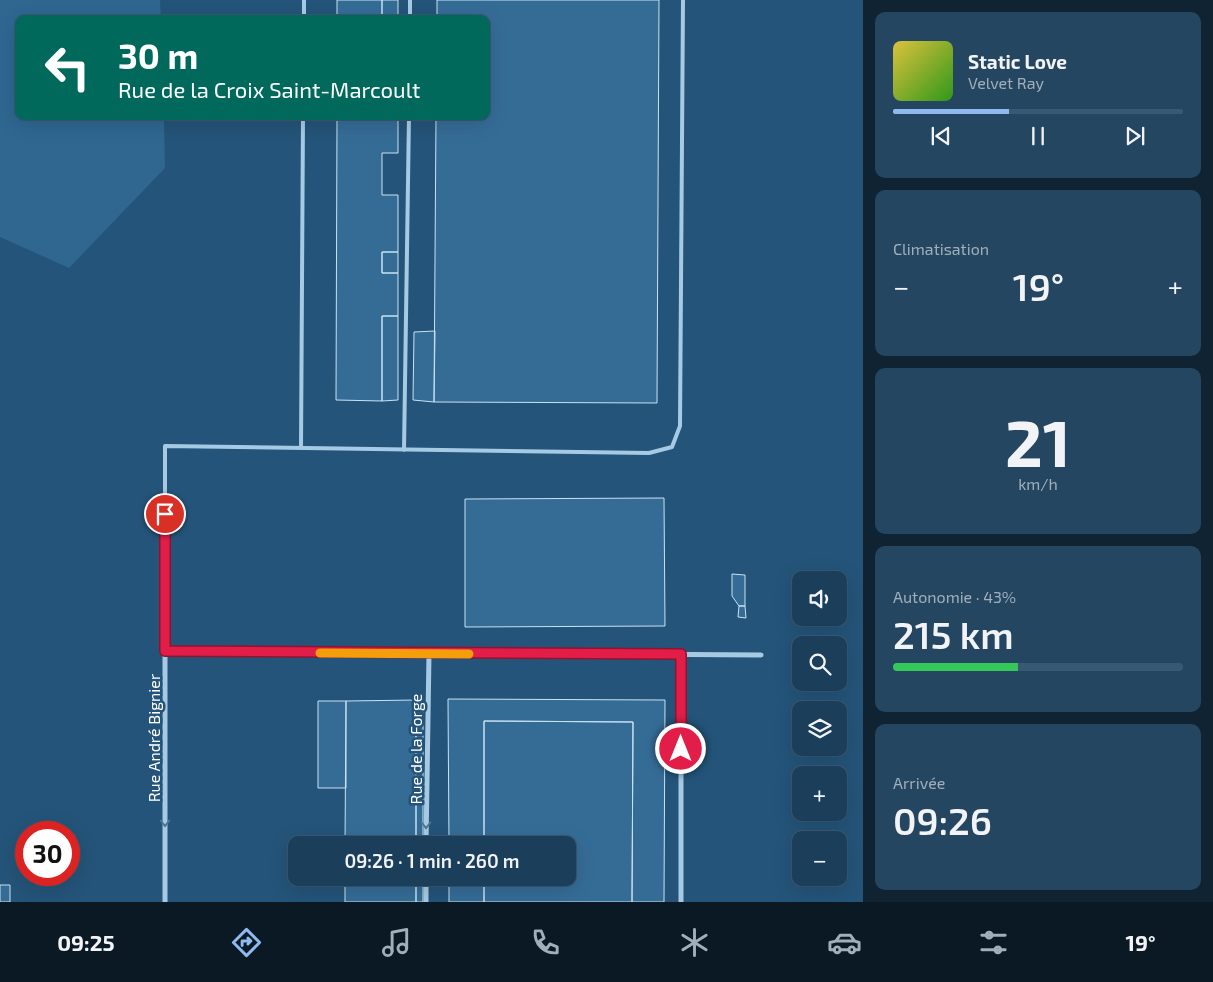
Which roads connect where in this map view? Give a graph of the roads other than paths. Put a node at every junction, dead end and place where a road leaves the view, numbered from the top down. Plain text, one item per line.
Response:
1 (304, 0) edge
2 (410, 0) edge
3 (683, 0) edge
4 (304, 15) edge
5 (410, 15) edge
6 (303, 120) edge
7 (409, 120) edge
8 (301, 448) junction
9 (404, 450) junction
10 (165, 514) joint
11 (165, 651) junction
12 (429, 654) junction
13 (681, 654) junction
14 (761, 655) dead end
15 (426, 836) edge
16 (426, 886) edge
17 (166, 902) edge
18 (426, 902) edge
19 (681, 902) edge

1 - 4 lane
2 - 5 lane
3 - 9 lane
6 - 8 lane
7 - 9 lane
8 - 9 lane
8 - 10 lane
10 - 11 street, Rue André Bignier
11 - 12 street
11 -> 17 street, Rue André Bignier
12 - 13 street
12 -> 15 street, Rue de la Forge
13 - 14 street
13 - 19 street
16 - 18 street

